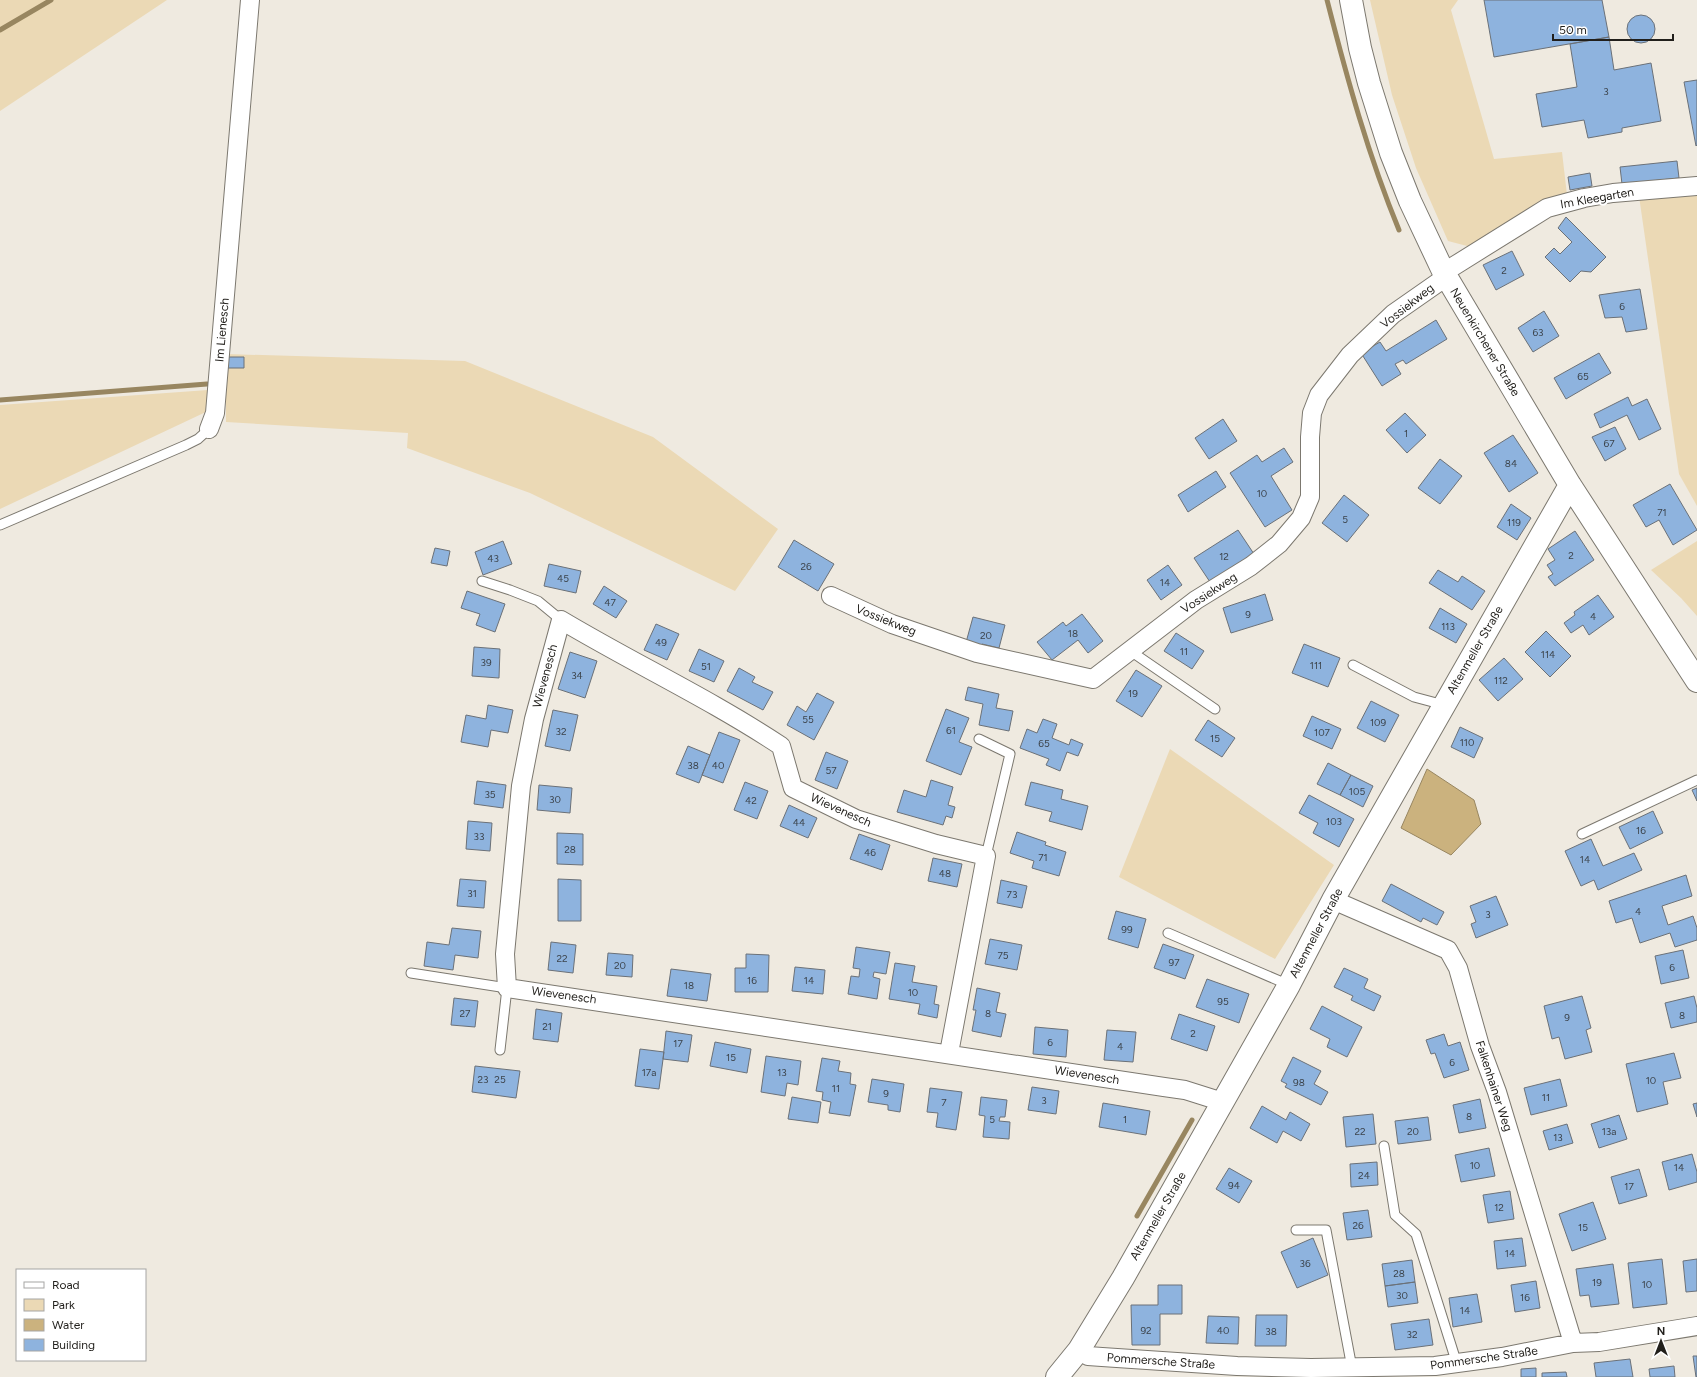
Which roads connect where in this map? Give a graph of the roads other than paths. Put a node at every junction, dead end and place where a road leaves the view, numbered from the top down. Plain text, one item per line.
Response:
1 (250, 0) edge
2 (1351, 0) edge
3 (1697, 186) edge
4 (1444, 274) junction
5 (209, 429) joint
6 (1570, 484) junction
7 (0, 525) edge
8 (482, 581) dead end
9 (831, 596) dead end
10 (560, 620) junction
11 (1129, 650) junction
12 (1353, 664) dead end
13 (1688, 664) edge
14 (1444, 705) junction
15 (1215, 709) dead end
16 (979, 739) dead end
17 (1697, 780) edge
18 (1582, 834) dead end
19 (986, 856) junction
20 (1333, 900) junction
21 (1168, 933) dead end
22 (411, 973) dead end
23 (1289, 985) junction
24 (507, 988) junction
25 (500, 1050) dead end
26 (949, 1053) junction
27 (1223, 1102) junction
28 (1384, 1146) dead end
29 (1296, 1230) dead end
30 (1697, 1326) edge
31 (1573, 1343) junction
32 (1079, 1350) junction
33 (1457, 1364) junction
34 (1352, 1368) junction
35 (1057, 1377) edge

1 - 5 street, Im Lienesch
2 - 4 street, Neuenkirchener Straße
3 - 4 street, Im Kleegarten
4 - 6 street, Neuenkirchener Straße
4 - 11 street, Vossiekweg
5 - 7 lane, Im Lienesch
6 - 13 street, Neuenkirchener Straße
6 - 14 street, Altenmeller Straße
8 - 10 lane
9 - 11 street, Vossiekweg
10 - 19 street, Wievenesch
10 - 24 street, Wievenesch
11 - 15 lane
12 - 14 lane
14 - 20 street, Altenmeller Straße
16 - 19 lane
17 - 18 lane
19 - 26 street
20 - 23 street, Altenmeller Straße
20 - 31 street, Falkenhainer Weg
21 - 23 lane
22 - 24 lane
23 - 27 street, Altenmeller Straße
24 - 25 lane
24 - 26 street, Wievenesch
26 - 27 street, Wievenesch
27 - 32 street, Altenmeller Straße
28 - 33 lane
29 - 34 lane
30 - 31 street, Pommersche Straße
31 - 33 street, Pommersche Straße
32 - 34 street, Pommersche Straße
32 - 35 street, Altenmeller Straße
33 - 34 street, Pommersche Straße

